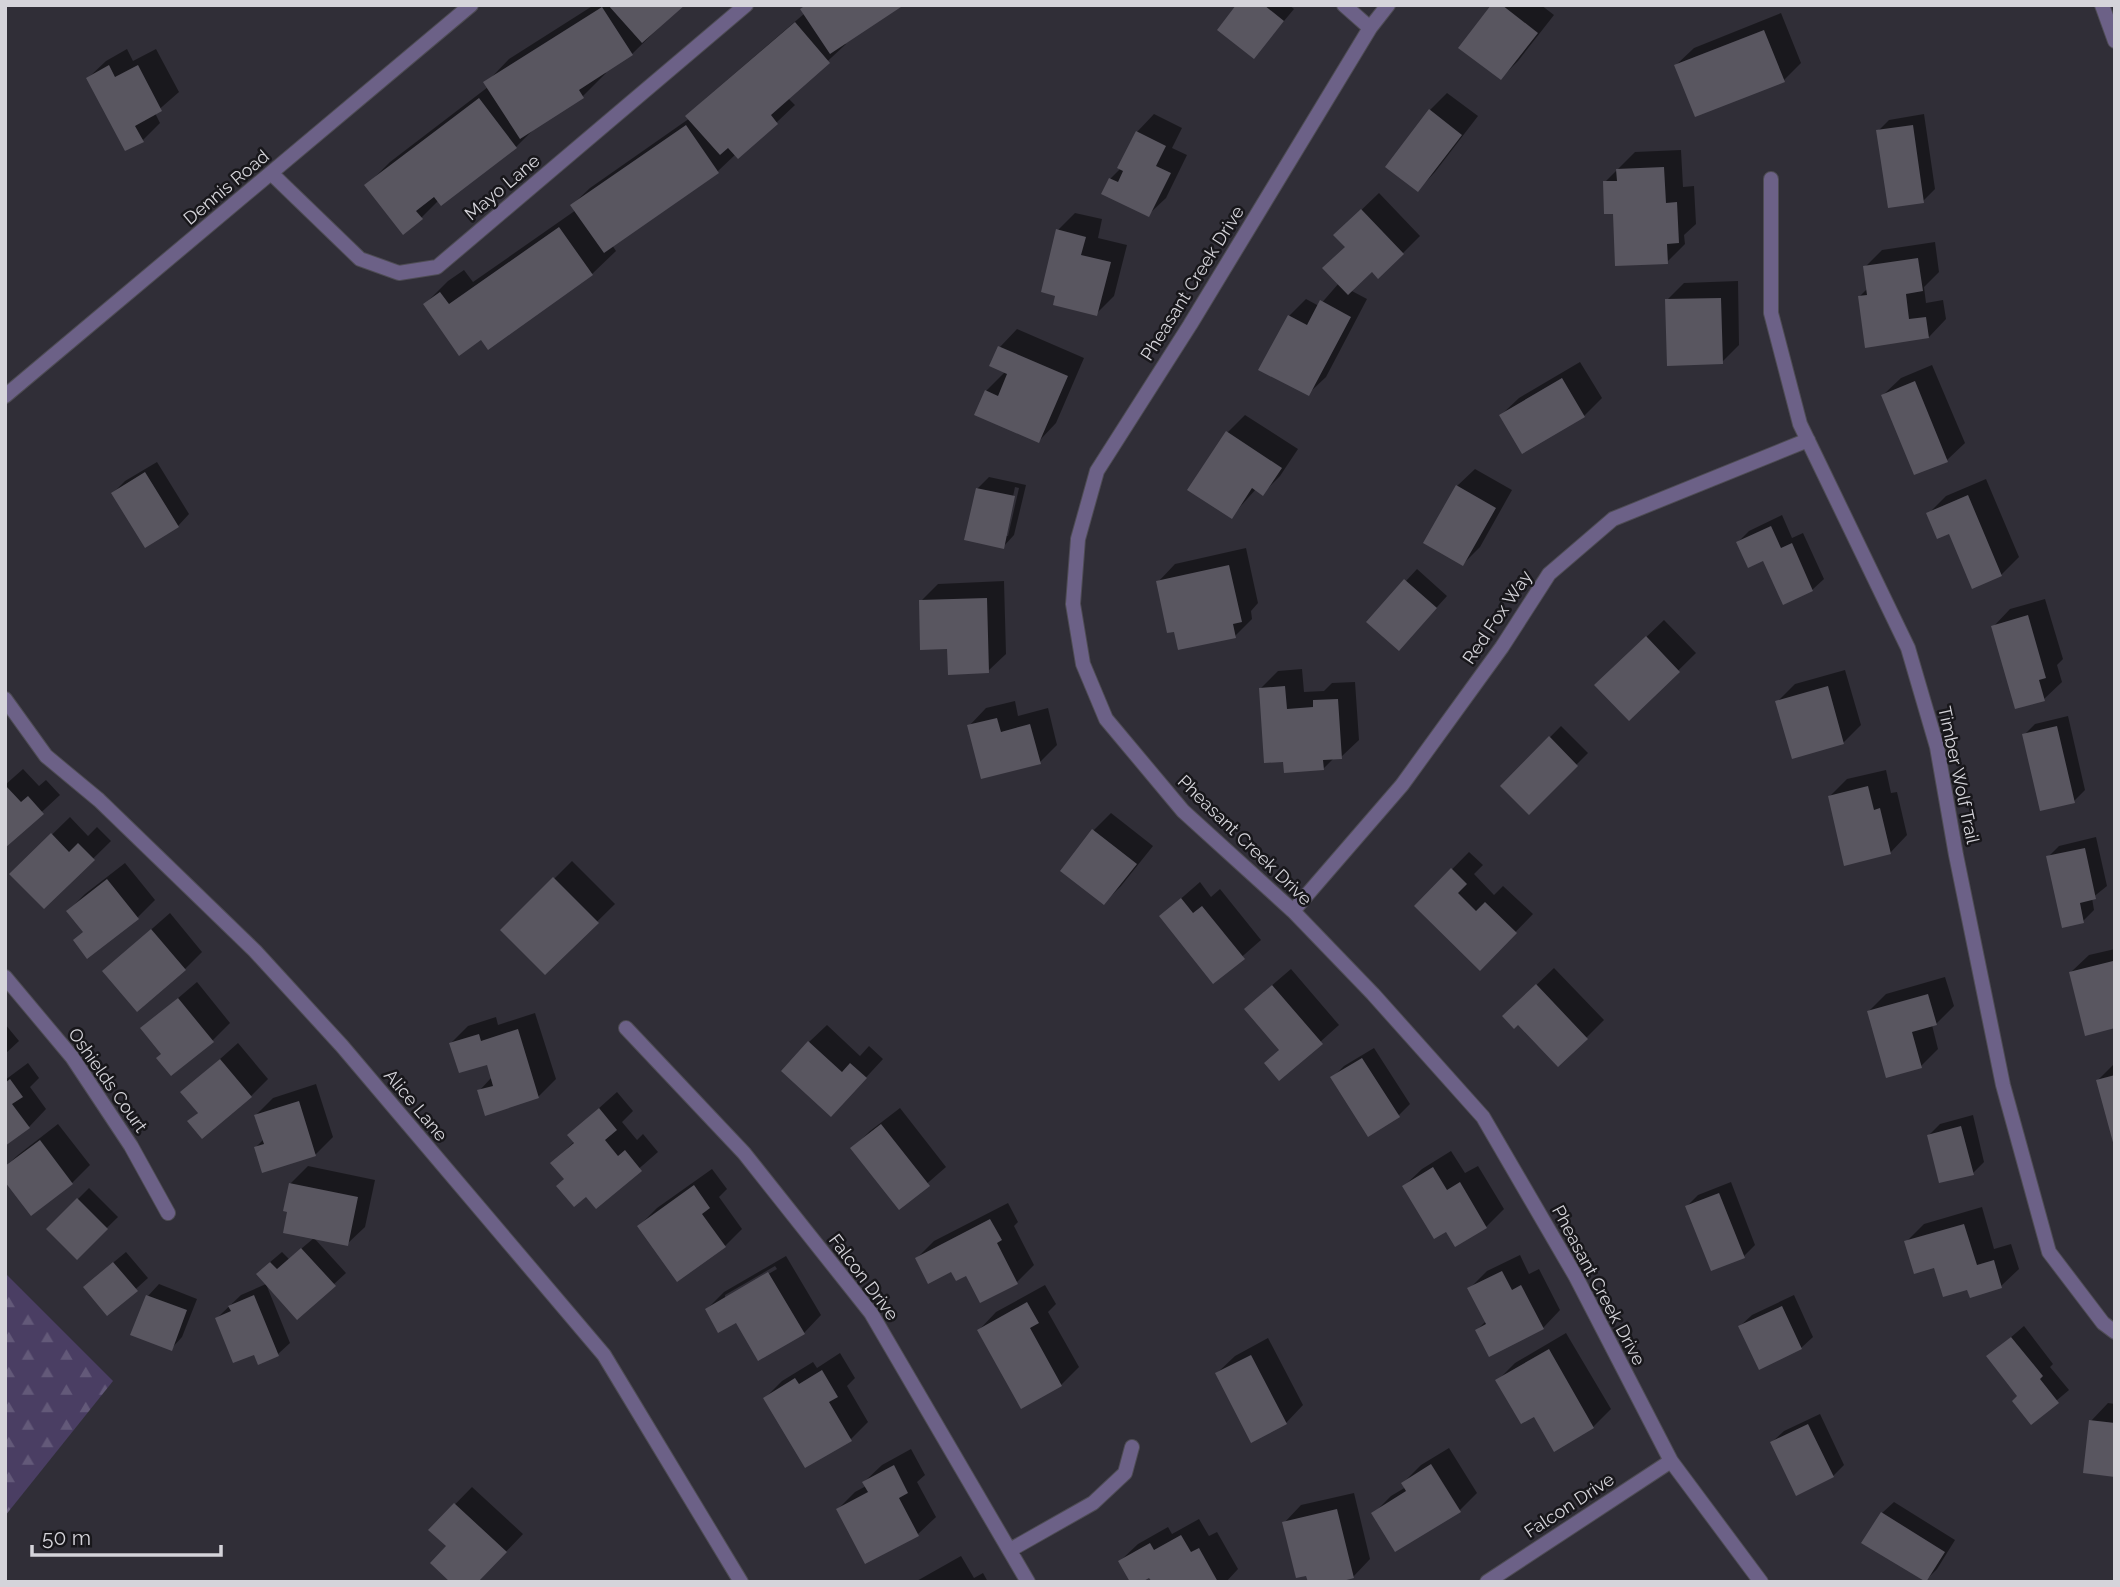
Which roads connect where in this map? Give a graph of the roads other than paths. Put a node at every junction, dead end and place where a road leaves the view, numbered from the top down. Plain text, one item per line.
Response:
1 (471, 5) edge
2 (746, 5) edge
3 (1344, 5) edge
4 (1388, 5) edge
5 (2102, 5) edge
6 (1370, 28) junction
7 (2115, 41) edge
8 (272, 174) junction
9 (1771, 179) dead end
10 (5, 396) edge
11 (1808, 440) junction
12 (5, 699) edge
13 (1293, 911) junction
14 (5, 976) edge
15 (626, 1028) dead end
16 (168, 1213) dead end
17 (2115, 1332) edge
18 (1132, 1447) dead end
19 (1671, 1461) junction
20 (1010, 1550) junction
21 (741, 1582) edge
22 (1028, 1582) edge
23 (1487, 1582) edge
24 (1761, 1582) edge

1 - 8 street, Dennis Road
2 - 8 street, Mayo Lane
3 - 6 street
4 - 6 street, Pheasant Creek Drive
5 - 7 street
6 - 13 street, Pheasant Creek Drive
8 - 10 street, Dennis Road
9 - 11 street, Timber Wolf Trail
11 - 13 street, Red Fox Way
11 - 17 street, Timber Wolf Trail
12 - 21 street, Alice Lane
13 - 19 street, Pheasant Creek Drive
14 - 16 street, Oshields Court
15 - 20 street, Falcon Drive
18 - 20 street
19 - 23 street, Falcon Drive
19 - 24 street, Pheasant Creek Drive
20 - 22 street, Falcon Drive

